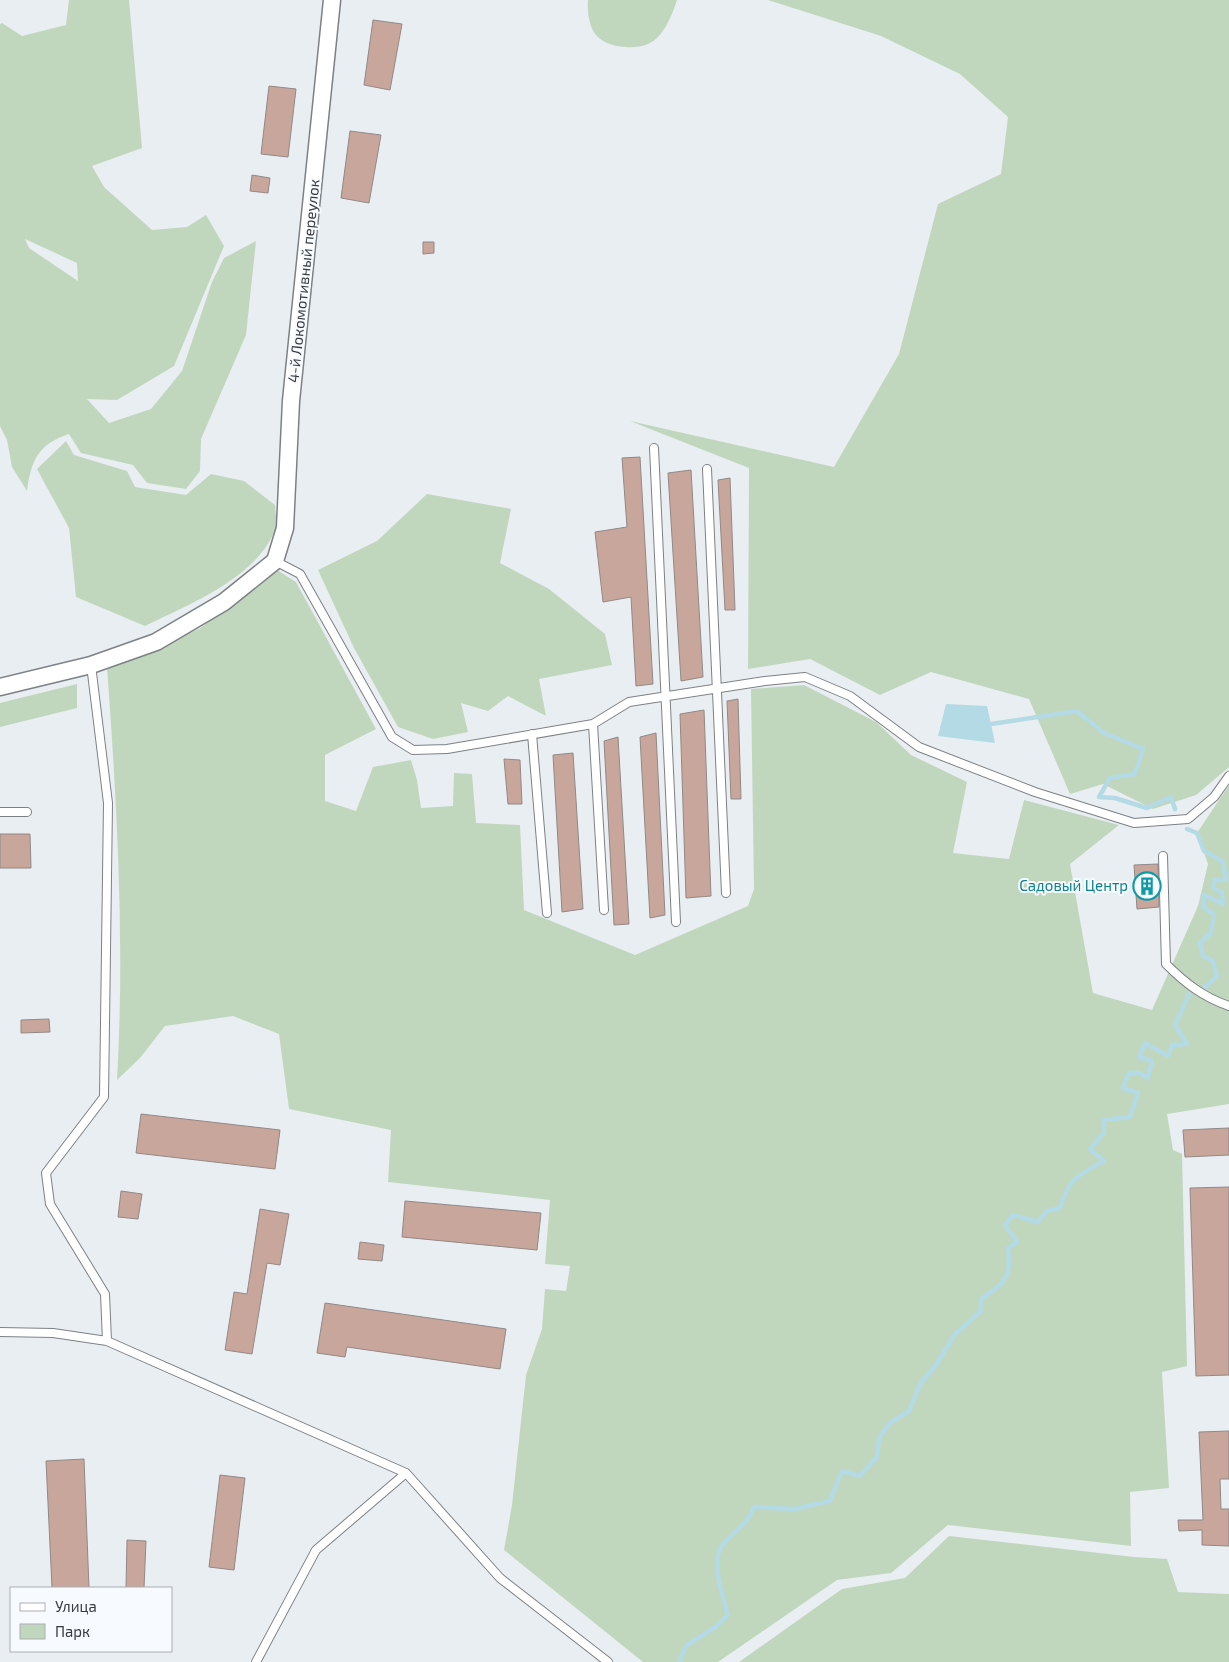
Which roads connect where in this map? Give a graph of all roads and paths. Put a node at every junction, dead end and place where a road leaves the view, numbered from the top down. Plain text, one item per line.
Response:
1 (332, 0) edge
2 (654, 448) dead end
3 (706, 469) dead end
4 (275, 561) junction
5 (91, 666) junction
6 (0, 687) edge
7 (716, 688) junction
8 (666, 696) junction
9 (593, 724) junction
10 (532, 734) junction
11 (1229, 776) edge
12 (0, 812) edge
13 (26, 812) dead end
14 (1163, 856) dead end
15 (726, 893) dead end
16 (604, 910) dead end
17 (547, 913) dead end
18 (676, 922) dead end
19 (1229, 1006) edge
20 (0, 1332) edge
21 (107, 1341) junction
22 (406, 1473) junction
23 (256, 1662) edge
24 (608, 1662) edge

1 - 4 street, 4-й Локомотивный переулок
2 - 8 lane
3 - 7 lane
4 - 5 street
4 - 10 lane
5 - 6 street
5 - 21 lane
7 - 8 lane
7 - 11 lane
7 - 15 lane
8 - 9 lane
8 - 18 lane
9 - 10 lane
9 - 16 lane
10 - 17 lane
12 - 13 lane
14 - 19 lane
20 - 21 lane
21 - 22 lane
22 - 23 lane
22 - 24 lane

